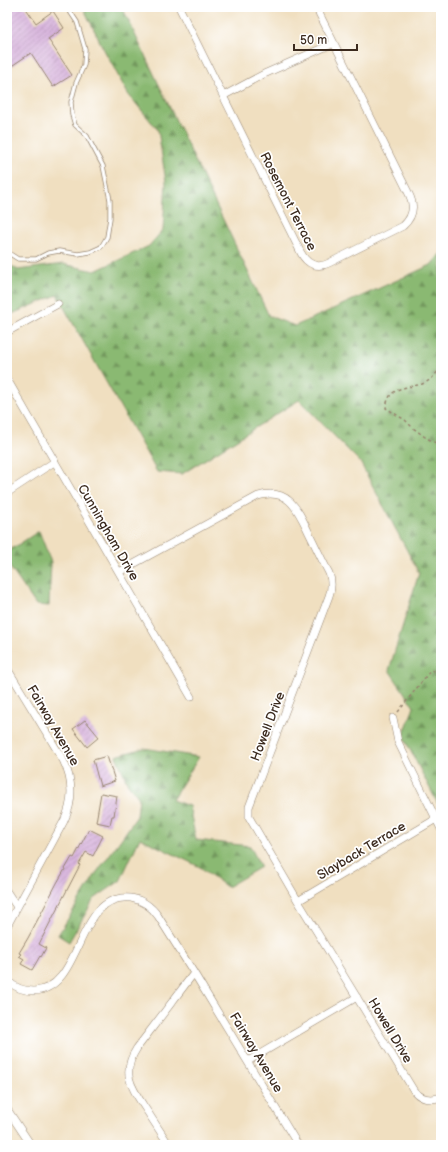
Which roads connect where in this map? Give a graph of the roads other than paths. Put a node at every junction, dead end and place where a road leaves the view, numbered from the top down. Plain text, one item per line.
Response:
1 (67, 7) edge
2 (179, 7) edge
3 (316, 7) edge
4 (334, 43) junction
5 (223, 96) junction
6 (7, 252) edge
7 (58, 304) dead end
8 (7, 332) edge
9 (7, 379) edge
10 (54, 462) junction
11 (7, 493) edge
12 (119, 572) junction
13 (7, 668) edge
14 (191, 697) dead end
15 (393, 718) road end
16 (436, 819) junction
17 (441, 829) edge
18 (7, 892) edge
19 (298, 901) junction
20 (17, 907) junction
21 (7, 926) edge
22 (194, 973) junction
23 (7, 980) edge
24 (357, 997) junction
25 (248, 1061) junction
26 (441, 1097) edge
27 (7, 1109) edge
28 (31, 1145) edge
29 (169, 1145) edge
30 (298, 1145) edge

1 - 6 lane
2 - 5 street, Rosemont Terrace
3 - 4 street, Rosemont Terrace
4 - 5 street
4 - 5 street, Rosemont Terrace
7 - 8 street
9 - 10 street, Cunningham Drive
10 - 11 street
10 - 12 street, Cunningham Drive
12 - 14 street, Cunningham Drive
12 - 19 street, Howell Drive
13 - 20 street, Fairway Avenue
15 - 16 street
16 - 17 street
16 - 19 street, Slayback Terrace
18 - 20 street
19 - 24 street, Howell Drive
20 - 21 street, Fairway Avenue
22 - 23 street, Fairway Avenue
22 - 25 street, Fairway Avenue
22 - 29 street
24 - 25 street
24 - 26 street, Howell Drive
25 - 30 street, Fairway Avenue
27 - 28 street

